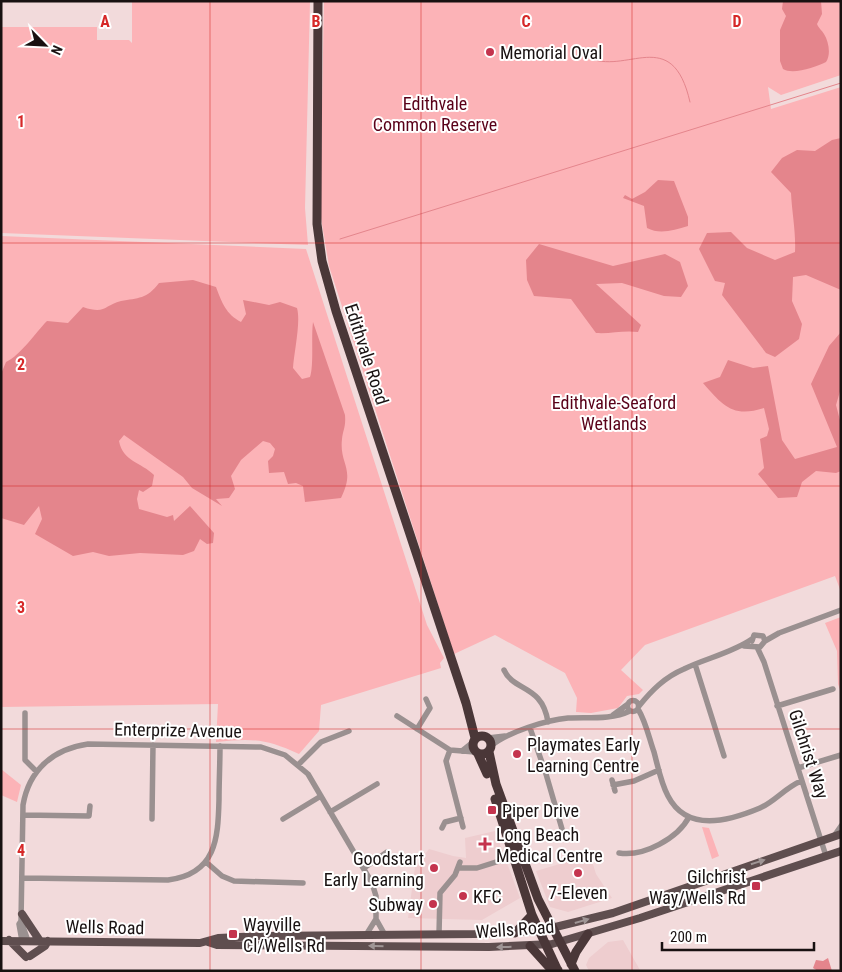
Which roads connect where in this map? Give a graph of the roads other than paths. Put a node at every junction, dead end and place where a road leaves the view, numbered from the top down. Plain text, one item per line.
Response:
1 (318, 1) edge
2 (841, 610) edge
3 (759, 642) junction
4 (695, 664) junction
5 (504, 670) dead end
6 (833, 689) dead end
7 (426, 699) dead end
8 (628, 704) junction
9 (777, 706) junction
10 (635, 708) junction
11 (25, 713) dead end
12 (613, 715) junction
13 (398, 716) dead end
14 (548, 722) junction
15 (530, 728) junction
16 (417, 729) junction
17 (349, 731) dead end
18 (153, 745) junction
19 (482, 745) junction
20 (220, 746) junction
21 (450, 750) junction
22 (841, 755) edge
23 (724, 756) dead end
24 (299, 764) junction
25 (798, 768) junction
26 (659, 770) junction
27 (36, 771) junction
28 (801, 781) junction
29 (377, 784) dead end
30 (614, 785) dead end
31 (321, 796) junction
32 (90, 806) dead end
33 (330, 812) junction
34 (23, 815) junction
35 (689, 817) junction
36 (461, 818) junction
37 (152, 819) dead end
38 (283, 819) dead end
39 (841, 826) edge
40 (463, 827) dead end
41 (442, 828) dead end
42 (562, 829) dead end
43 (837, 835) edge
44 (821, 840) junction
45 (841, 851) edge
46 (387, 852) dead end
47 (619, 853) dead end
48 (518, 855) junction
49 (826, 856) junction
50 (206, 862) junction
51 (364, 868) junction
52 (22, 878) junction
53 (303, 883) dead end
54 (532, 915) junction
55 (22, 918) junction
56 (376, 920) junction
57 (552, 929) junction
58 (539, 931) junction
59 (515, 933) junction
60 (385, 934) junction
61 (439, 934) junction
62 (588, 934) junction
63 (366, 935) junction
64 (5, 940) edge
65 (25, 941) junction
66 (44, 941) junction
67 (208, 942) junction
68 (559, 942) junction
69 (546, 945) junction
70 (530, 946) junction
71 (573, 967) edge
72 (558, 970) edge

1 - 19 highway, Edithvale Road
2 - 3 street
3 - 4 street
3 - 9 street, Gilchrist Way
4 - 10 street
4 - 23 street
5 - 14 street
6 - 9 street
7 - 16 street
8 - 10 street
8 - 10 street
8 - 12 street
9 - 25 street, Gilchrist Way
10 - 12 street
10 - 26 street
11 - 27 street
12 - 14 street
13 - 16 street
14 - 15 street
15 - 19 street
15 - 42 street
16 - 21 street
17 - 24 street
18 - 20 street, Enterprize Avenue
18 - 27 street, Enterprize Avenue
18 - 37 street
19 - 21 street
19 - 48 highway, Edithvale Road
20 - 24 street, Enterprize Avenue
20 - 50 street
21 - 36 street
22 - 25 street
24 - 31 street, Enterprize Avenue
25 - 28 street, Gilchrist Way
26 - 30 street
26 - 35 street
27 - 34 street, Enterprize Avenue
28 - 35 street
28 - 44 street, Gilchrist Way
29 - 33 street
31 - 33 street, Enterprize Avenue
31 - 38 street
32 - 34 street
33 - 51 street, Enterprize Avenue
34 - 52 street, Enterprize Avenue
35 - 47 street
36 - 40 street
36 - 41 street
39 - 43 street, Wells Road
43 - 44 main road, Wells Road
44 - 49 street, Gilchrist Way
57 -> 44 main road, Wells Road
45 - 49 main road, Wells Road
46 - 51 street
48 - 54 highway, Edithvale Road
48 - 57 highway, Edithvale Road
48 - 61 street
49 - 62 main road, Wells Road
50 - 52 street
50 - 53 street
51 - 56 street, Enterprize Avenue
52 - 55 street, Enterprize Avenue
54 - 58 highway, Edithvale Road
54 - 59 highway
55 - 65 street, Enterprize Avenue
55 - 66 main road
56 - 60 street
56 - 63 street
57 - 58 main road, Wells Road
57 - 68 highway, Edithvale Road
58 - 59 main road, Wells Road
58 - 69 highway, Edithvale Road
59 - 61 main road, Wells Road
60 - 61 main road, Wells Road
60 - 63 main road, Wells Road
62 - 68 main road, Wells Road
62 - 71 highway
63 - 67 main road, Wells Road
64 - 65 main road, Wells Road
64 - 66 main road
65 - 66 main road, Wells Road
66 - 67 main road, Wells Road
70 -> 67 main road, Wells Road
68 - 69 main road, Wells Road
68 - 71 highway, Edithvale Road
69 - 70 main road, Wells Road
69 - 72 highway, Edithvale Road
70 - 72 highway

